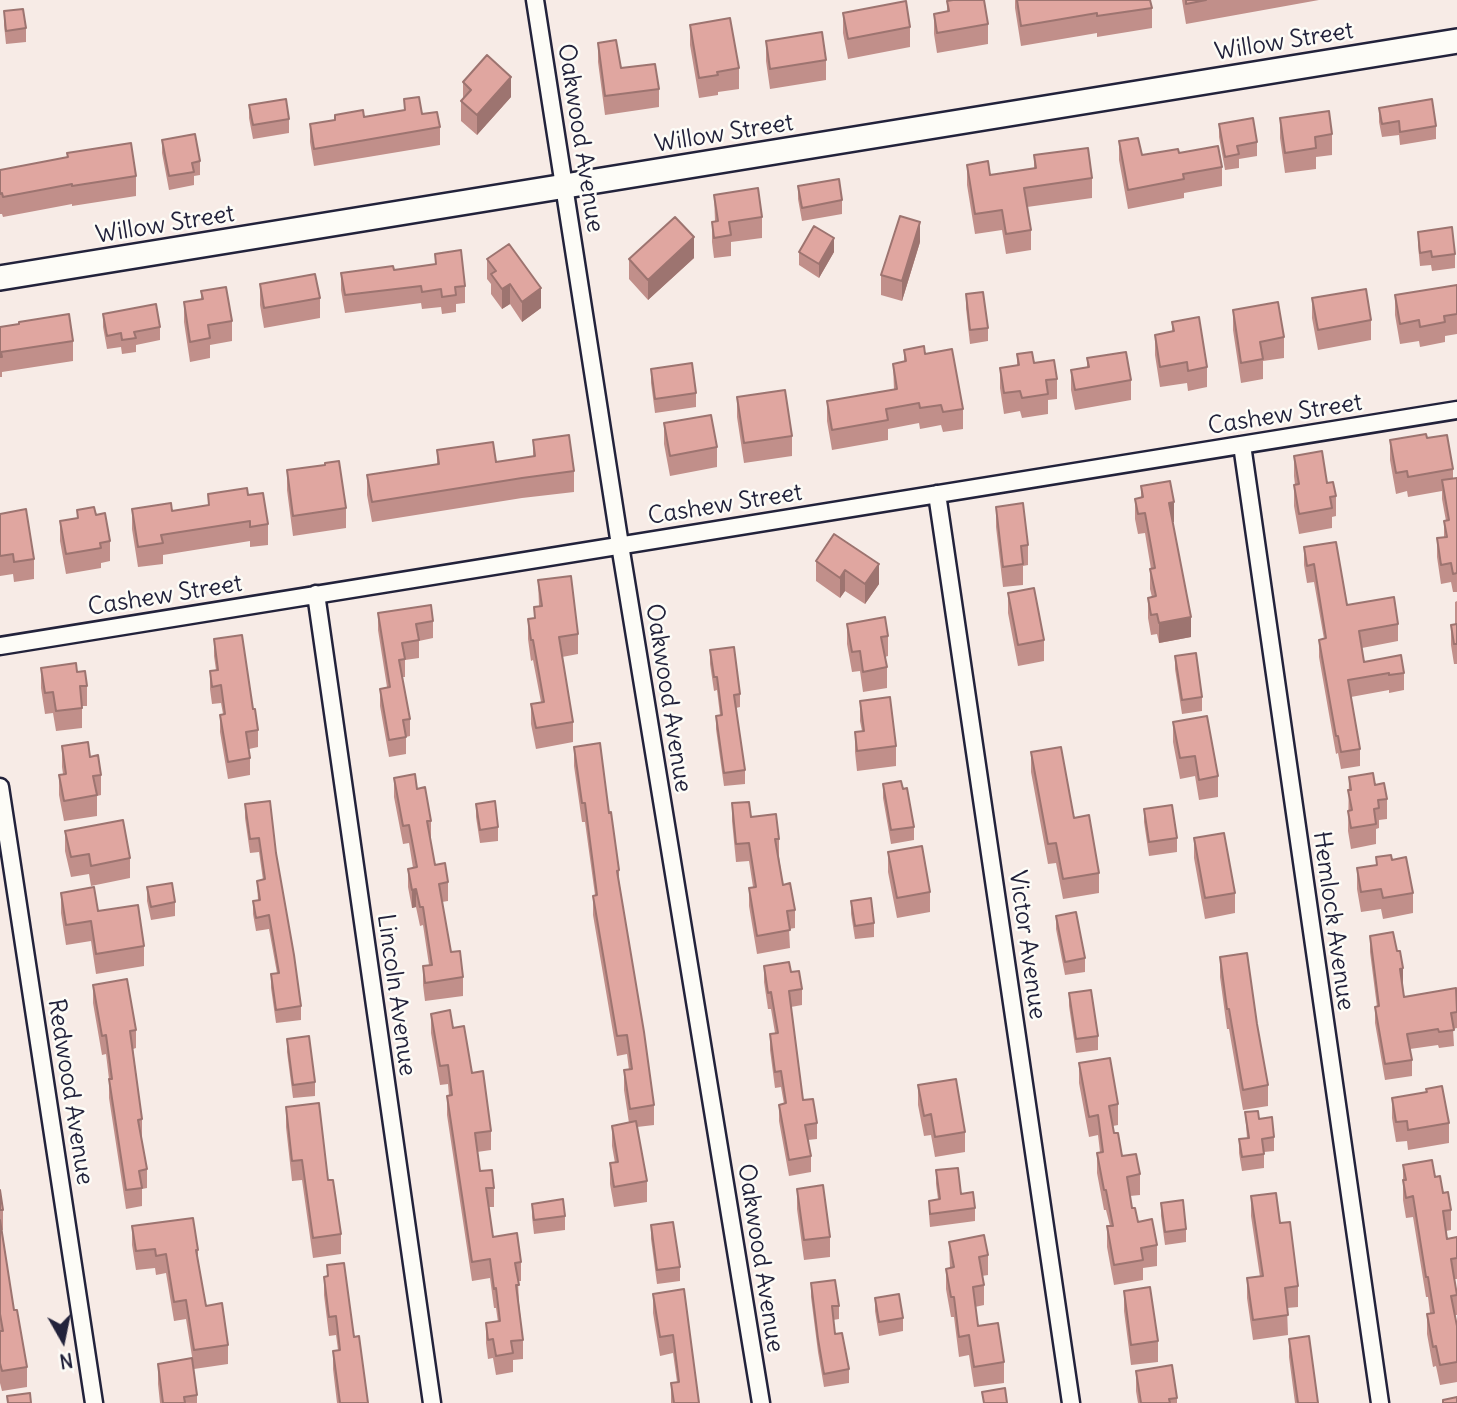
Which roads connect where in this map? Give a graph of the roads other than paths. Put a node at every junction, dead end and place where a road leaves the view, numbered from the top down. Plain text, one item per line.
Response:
1 (535, 0) edge
2 (1457, 41) edge
3 (565, 186) junction
4 (0, 278) edge
5 (1457, 410) edge
6 (1242, 445) junction
7 (937, 494) junction
8 (620, 545) junction
9 (316, 594) junction
10 (0, 646) edge
11 (0, 787) edge
12 (94, 1403) edge
13 (432, 1403) edge
14 (761, 1403) edge
15 (1071, 1403) edge
16 (1380, 1403) edge

1 - 3 street, Oakwood Avenue
2 - 3 street, Willow Street
3 - 4 street, Willow Street
3 - 8 street, Oakwood Avenue
5 - 6 street, Cashew Street
6 - 7 street, Cashew Street
6 - 16 street, Hemlock Avenue
7 - 8 street, Cashew Street
7 - 15 street, Victor Avenue
8 - 9 street, Cashew Street
8 - 14 street, Oakwood Avenue
9 - 10 street, Cashew Street
9 - 13 street, Lincoln Avenue
11 - 12 street, Redwood Avenue

